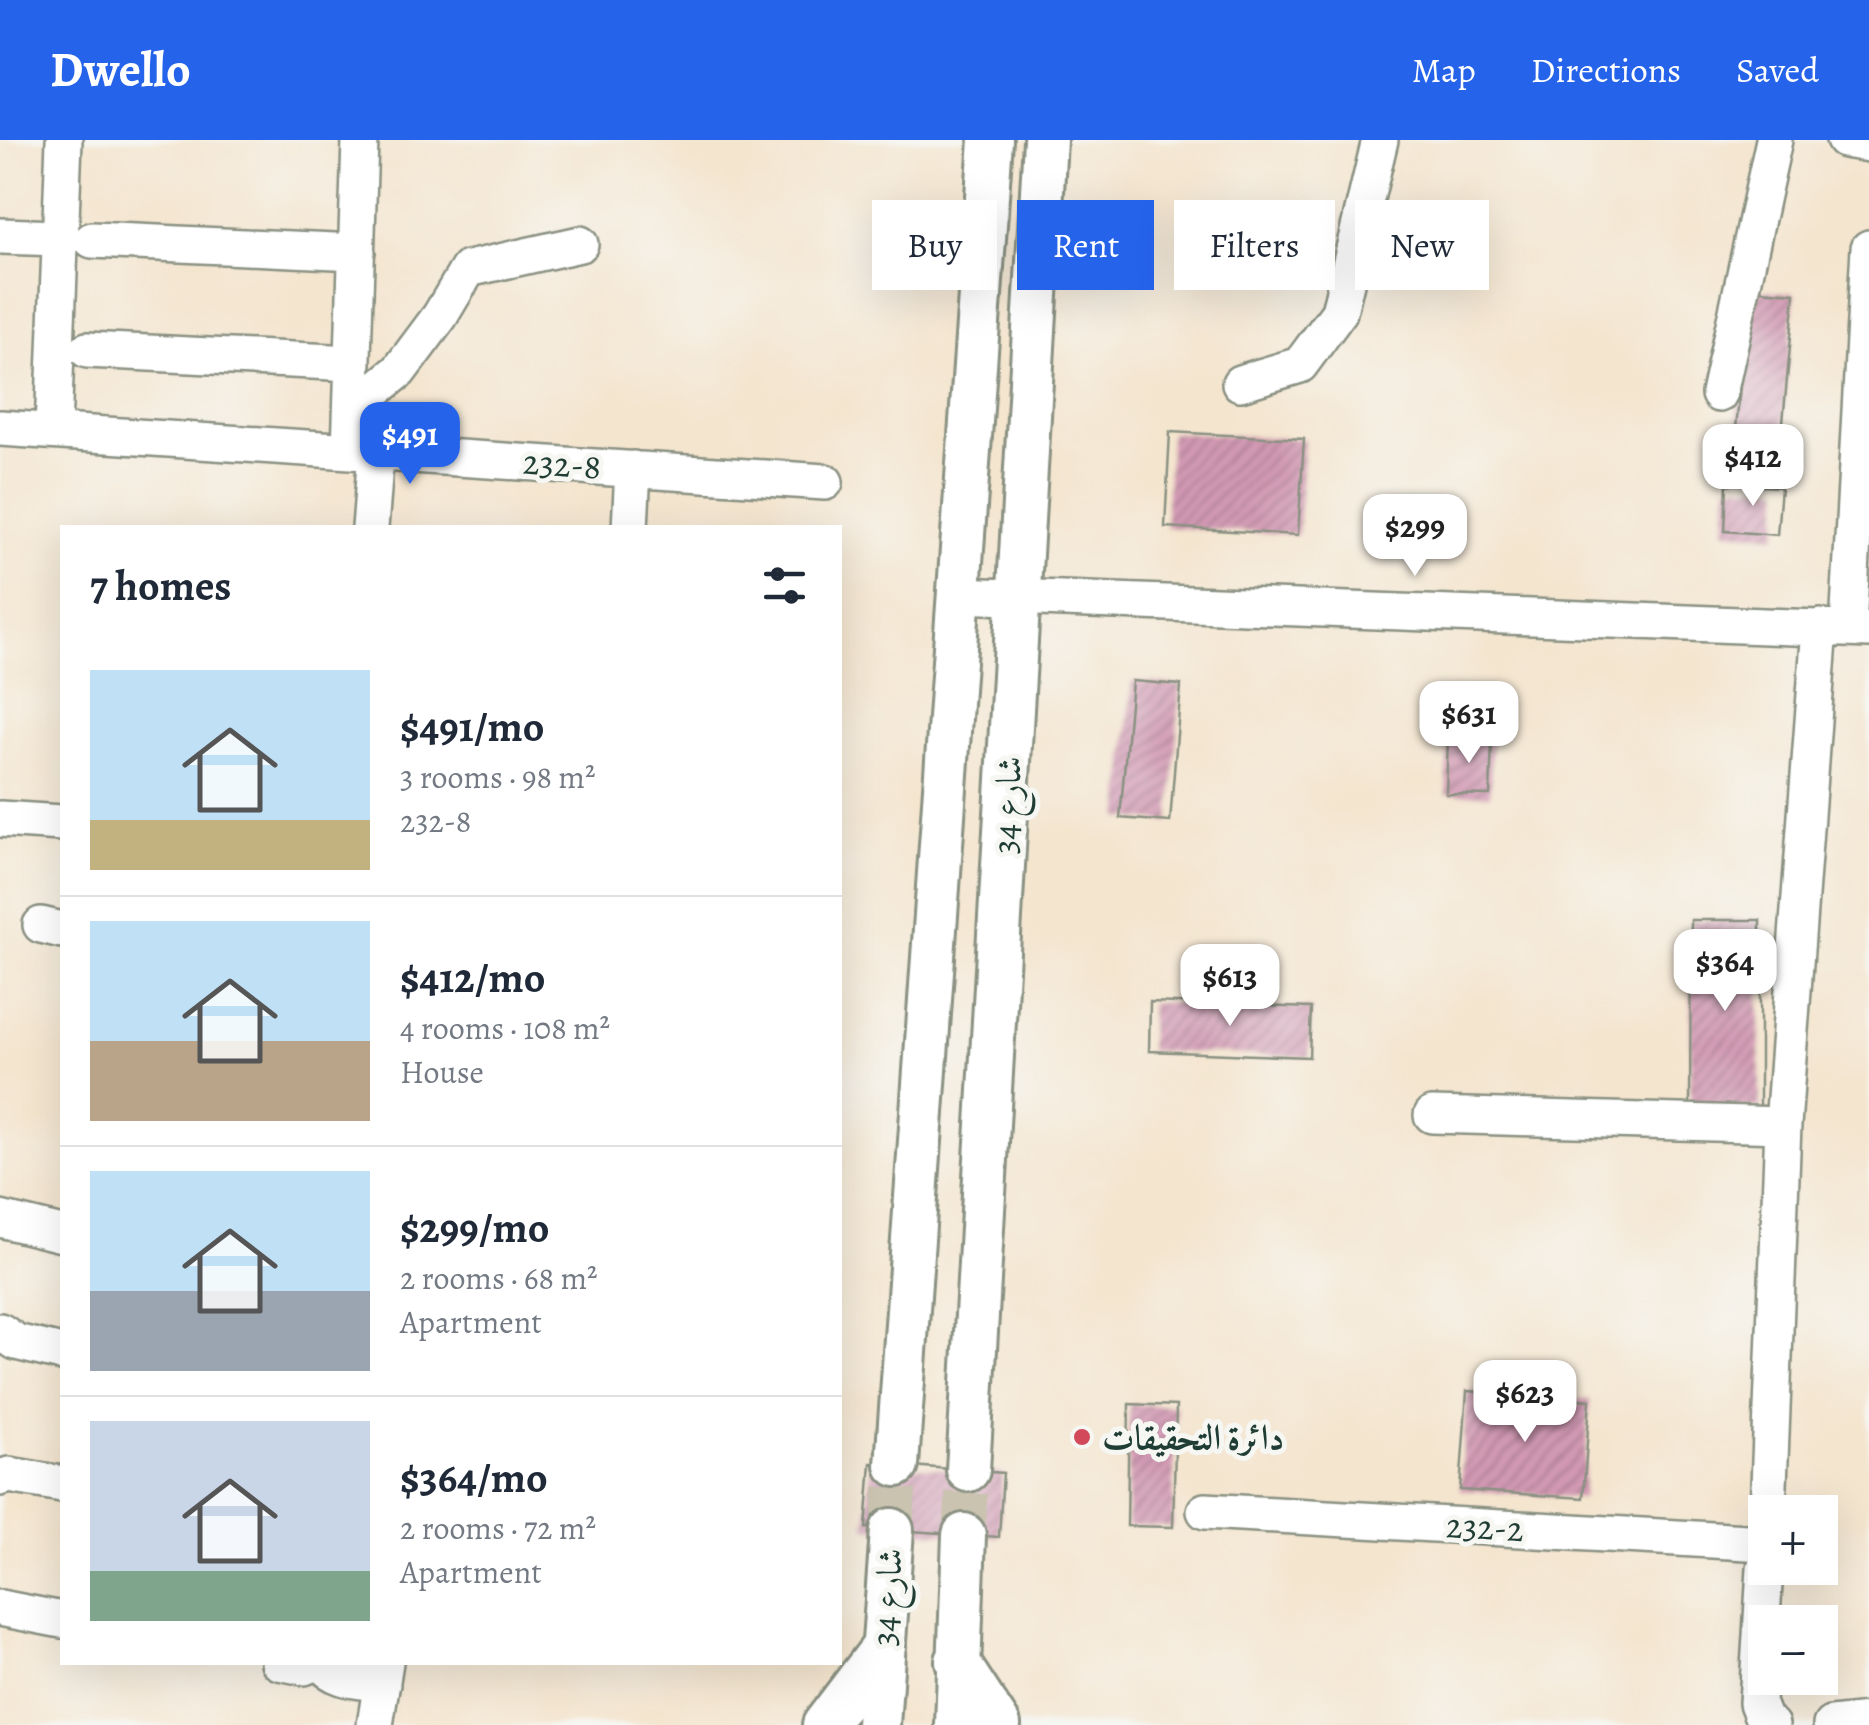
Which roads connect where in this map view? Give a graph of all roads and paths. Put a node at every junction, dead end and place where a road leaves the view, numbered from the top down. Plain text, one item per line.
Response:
1 (64, 140) edge
2 (338, 140) edge
3 (360, 140) edge
4 (990, 140) edge
5 (1044, 140) edge
6 (1380, 140) edge
7 (1774, 140) edge
8 (1844, 140) edge
9 (1869, 144) edge
10 (0, 236) edge
11 (76, 239) junction
12 (580, 244) dead end
13 (1869, 248) edge
14 (357, 252) junction
15 (87, 350) dead end
16 (354, 363) junction
17 (1240, 383) dead end
18 (1719, 394) dead end
19 (352, 408) junction
20 (0, 428) edge
21 (53, 432) junction
22 (363, 452) junction
23 (633, 469) junction
24 (824, 482) dead end
25 (370, 525) edge
26 (630, 525) edge
27 (958, 595) junction
28 (1019, 598) junction
29 (1846, 629) edge
30 (0, 819) edge
31 (60, 824) edge
32 (1432, 1115) dead end
33 (1784, 1125) junction
34 (0, 1219) edge
35 (60, 1234) edge
36 (0, 1331) edge
37 (60, 1353) edge
38 (896, 1465) tunnel mouth
39 (968, 1470) tunnel mouth
40 (0, 1478) edge
41 (60, 1484) edge
42 (1769, 1495) edge
43 (1205, 1511) dead end
44 (892, 1530) tunnel mouth
45 (964, 1535) tunnel mouth
46 (1748, 1542) edge
47 (1764, 1585) edge
48 (0, 1608) edge
49 (60, 1620) edge
50 (884, 1646) junction
51 (957, 1661) junction
52 (321, 1665) edge
53 (383, 1673) edge
54 (1869, 1721) edge
55 (375, 1725) edge
56 (824, 1725) edge
57 (878, 1725) edge
58 (957, 1725) edge
59 (998, 1725) edge
60 (1770, 1725) edge
61 (1832, 1725) edge

1 - 11 street
2 - 3 street
3 - 14 street
4 - 27 main road, شارع 34
5 - 28 main road, شارع 34
6 - 17 street
7 - 18 street
8 - 9 street
10 - 11 street
11 - 14 street
11 - 21 street
12 - 19 street
13 - 29 street
14 - 16 street
15 - 16 street
16 - 19 street
19 - 22 street
20 - 21 street, 232-8
21 - 22 street, 232-8
22 - 23 street, 232-8
22 - 25 street
23 - 24 street, 232-8
23 - 26 street
27 - 28 street
27 - 38 main road, شارع 34
28 - 29 street
28 - 39 main road, شارع 34
29 - 33 street
30 - 31 street
32 - 33 street
33 - 42 street
34 - 35 street
36 - 37 street
40 - 41 street
43 - 46 street, 232-2
44 - 50 main road, شارع 34
45 - 51 main road, شارع 34
47 - 60 street
48 - 49 street
50 - 56 main road
50 - 57 main road, شارع 34
51 - 58 main road, شارع 34
51 - 59 main road
52 - 53 street
53 - 55 street
54 - 61 street

